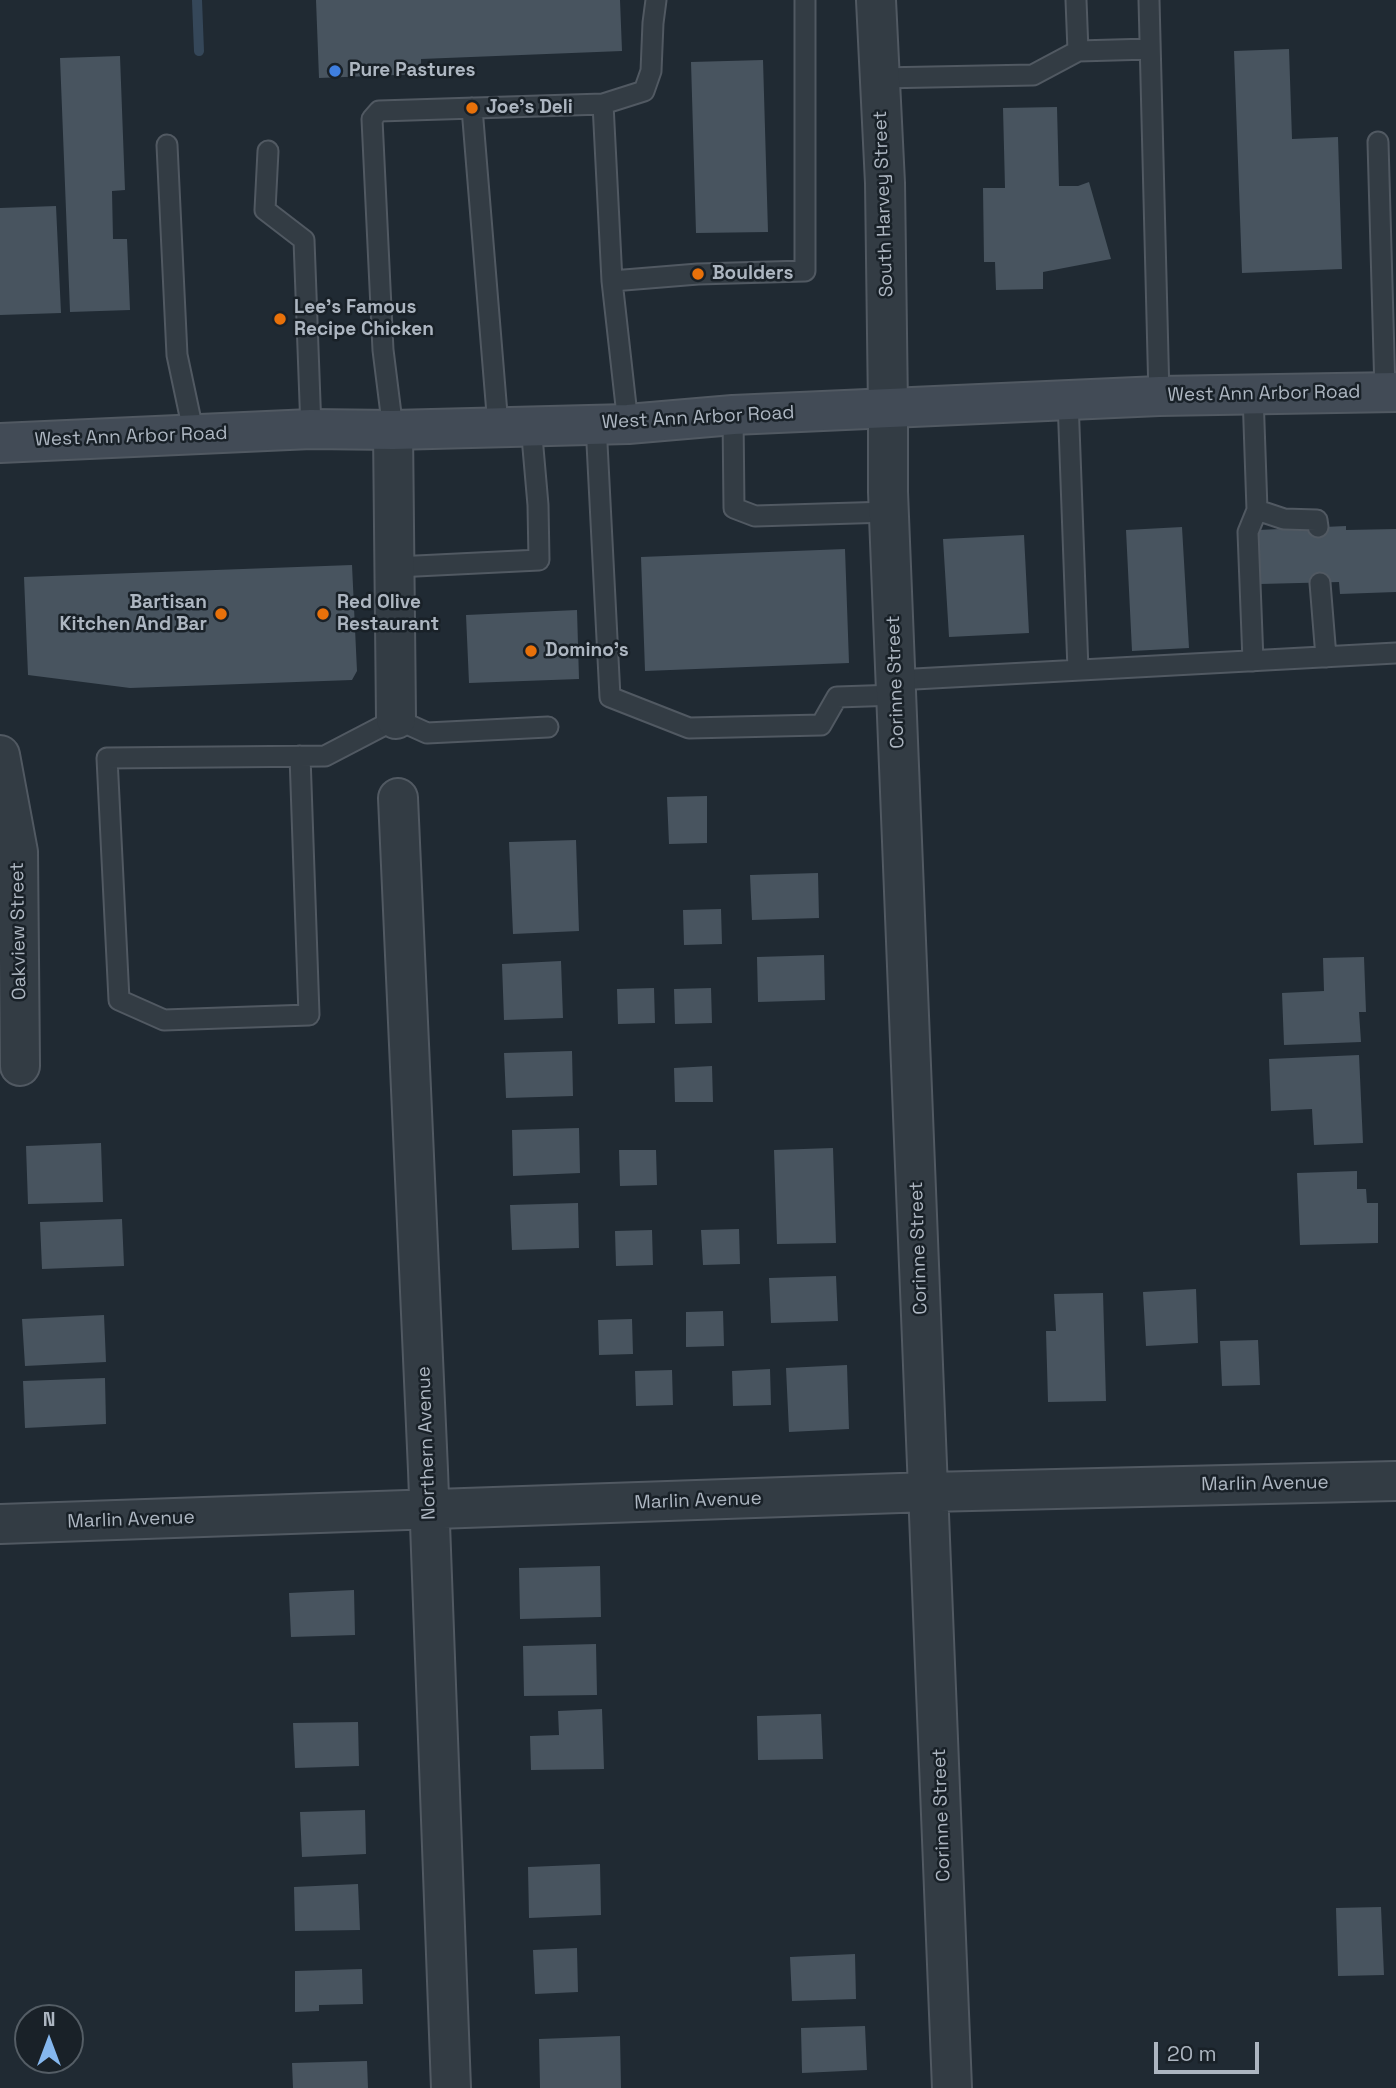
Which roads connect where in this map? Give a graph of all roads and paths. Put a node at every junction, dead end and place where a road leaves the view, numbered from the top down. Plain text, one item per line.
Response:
1 (656, 0) edge
2 (805, 0) edge
3 (876, 0) edge
4 (1076, 0) edge
5 (1149, 0) edge
6 (1150, 49) junction
7 (1078, 51) junction
8 (880, 78) junction
9 (603, 104) junction
10 (472, 108) junction
11 (1378, 142) dead end
12 (167, 145) dead end
13 (268, 151) dead end
14 (612, 281) junction
15 (1390, 392) edge
16 (1253, 394) junction
17 (1159, 396) junction
18 (1068, 400) junction
19 (888, 408) junction
20 (733, 415) junction
21 (612, 424) junction
22 (515, 426) junction
23 (311, 429) junction
24 (393, 430) junction
25 (194, 435) junction
26 (0, 443) edge
27 (1256, 510) junction
28 (889, 512) junction
29 (1318, 527) dead end
30 (396, 567) junction
31 (1320, 583) dead end
32 (1396, 653) edge
33 (1326, 657) junction
34 (1253, 661) junction
35 (1077, 670) junction
36 (897, 688) junction
37 (397, 719) junction
38 (548, 727) dead end
39 (300, 757) junction
40 (2, 772) edge
41 (398, 798) dead end
42 (9, 944) edge
43 (20, 1066) dead end
44 (1396, 1481) edge
45 (929, 1492) junction
46 (430, 1510) junction
47 (0, 1524) edge
48 (451, 2088) edge
49 (952, 2088) edge

1 - 9 lane
2 - 14 lane
3 - 8 street, South Harvey Street
4 - 7 lane
5 - 6 lane
6 - 7 lane
6 - 17 lane
7 - 8 lane
8 - 19 street, South Harvey Street
9 - 10 lane
9 - 14 lane
10 - 22 lane
10 - 24 lane
11 - 15 lane
12 - 25 lane
13 - 23 lane
14 - 21 lane
15 - 16 main road, West Ann Arbor Road
16 - 17 main road, West Ann Arbor Road
16 - 27 lane
17 - 18 main road, West Ann Arbor Road
18 - 19 main road, West Ann Arbor Road
18 - 35 lane
19 - 20 main road, West Ann Arbor Road
19 - 28 street, Corinne Street
20 - 21 main road, West Ann Arbor Road
20 - 28 lane
21 - 22 main road, West Ann Arbor Road
21 - 36 lane
22 - 24 main road, West Ann Arbor Road
22 - 30 lane
23 - 24 main road, West Ann Arbor Road
23 - 25 main road, West Ann Arbor Road
24 - 30 street
25 - 26 main road, West Ann Arbor Road
27 - 29 lane
27 - 34 lane
28 - 36 street, Corinne Street
30 - 37 street
31 - 33 lane
32 - 33 lane
33 - 34 lane
34 - 35 lane
35 - 36 lane
36 - 45 street, Corinne Street
37 - 38 lane
37 - 39 lane
39 - 39 lane
40 - 42 street, Oakview Street
41 - 46 street, Northern Avenue
42 - 43 street, Oakview Street
44 - 45 street, Marlin Avenue
45 - 46 street, Marlin Avenue
45 - 49 street, Corinne Street
46 - 47 street, Marlin Avenue
46 - 48 street, Northern Avenue

